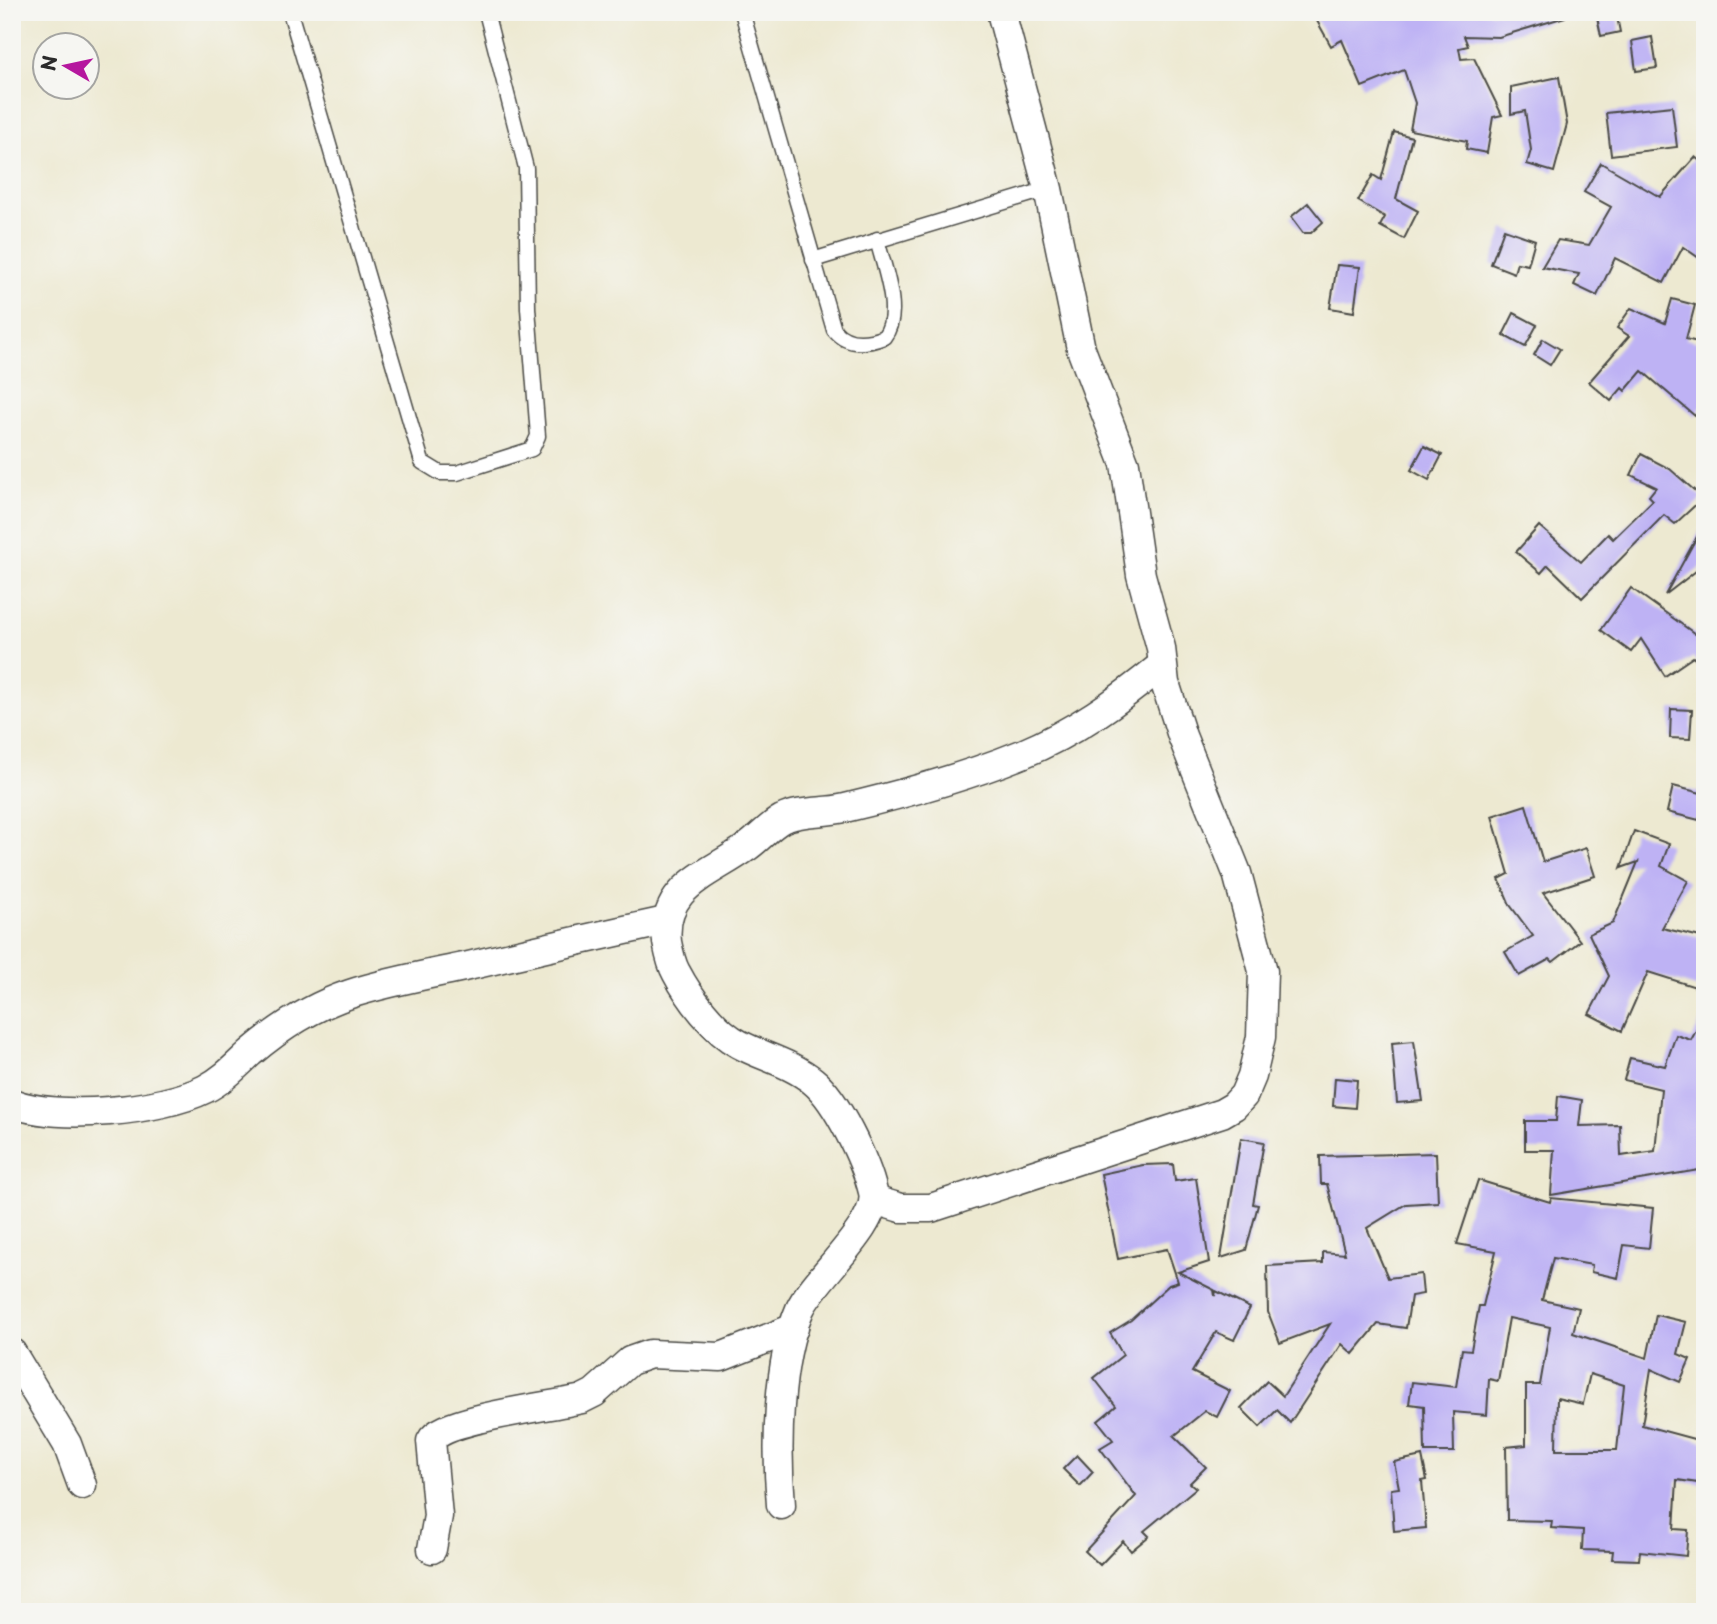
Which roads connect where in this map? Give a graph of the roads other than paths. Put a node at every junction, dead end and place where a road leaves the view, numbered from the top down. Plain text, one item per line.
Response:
1 (290, 12) edge
2 (486, 12) edge
3 (742, 12) edge
4 (1001, 12) edge
5 (1048, 189) junction
6 (877, 239) junction
7 (813, 260) junction
8 (1162, 665) junction
9 (666, 921) junction
10 (12, 1103) edge
11 (874, 1200) junction
12 (794, 1328) junction
13 (12, 1353) edge
14 (82, 1485) dead end
15 (780, 1505) dead end
16 (432, 1549) dead end

1 - 2 lane
3 - 7 lane
4 - 5 street
5 - 6 lane
5 - 8 street
6 - 7 lane
6 - 7 lane
8 - 9 street
8 - 11 street
9 - 10 street
9 - 11 street
11 - 12 street
12 - 15 street
12 - 16 street
13 - 14 street

